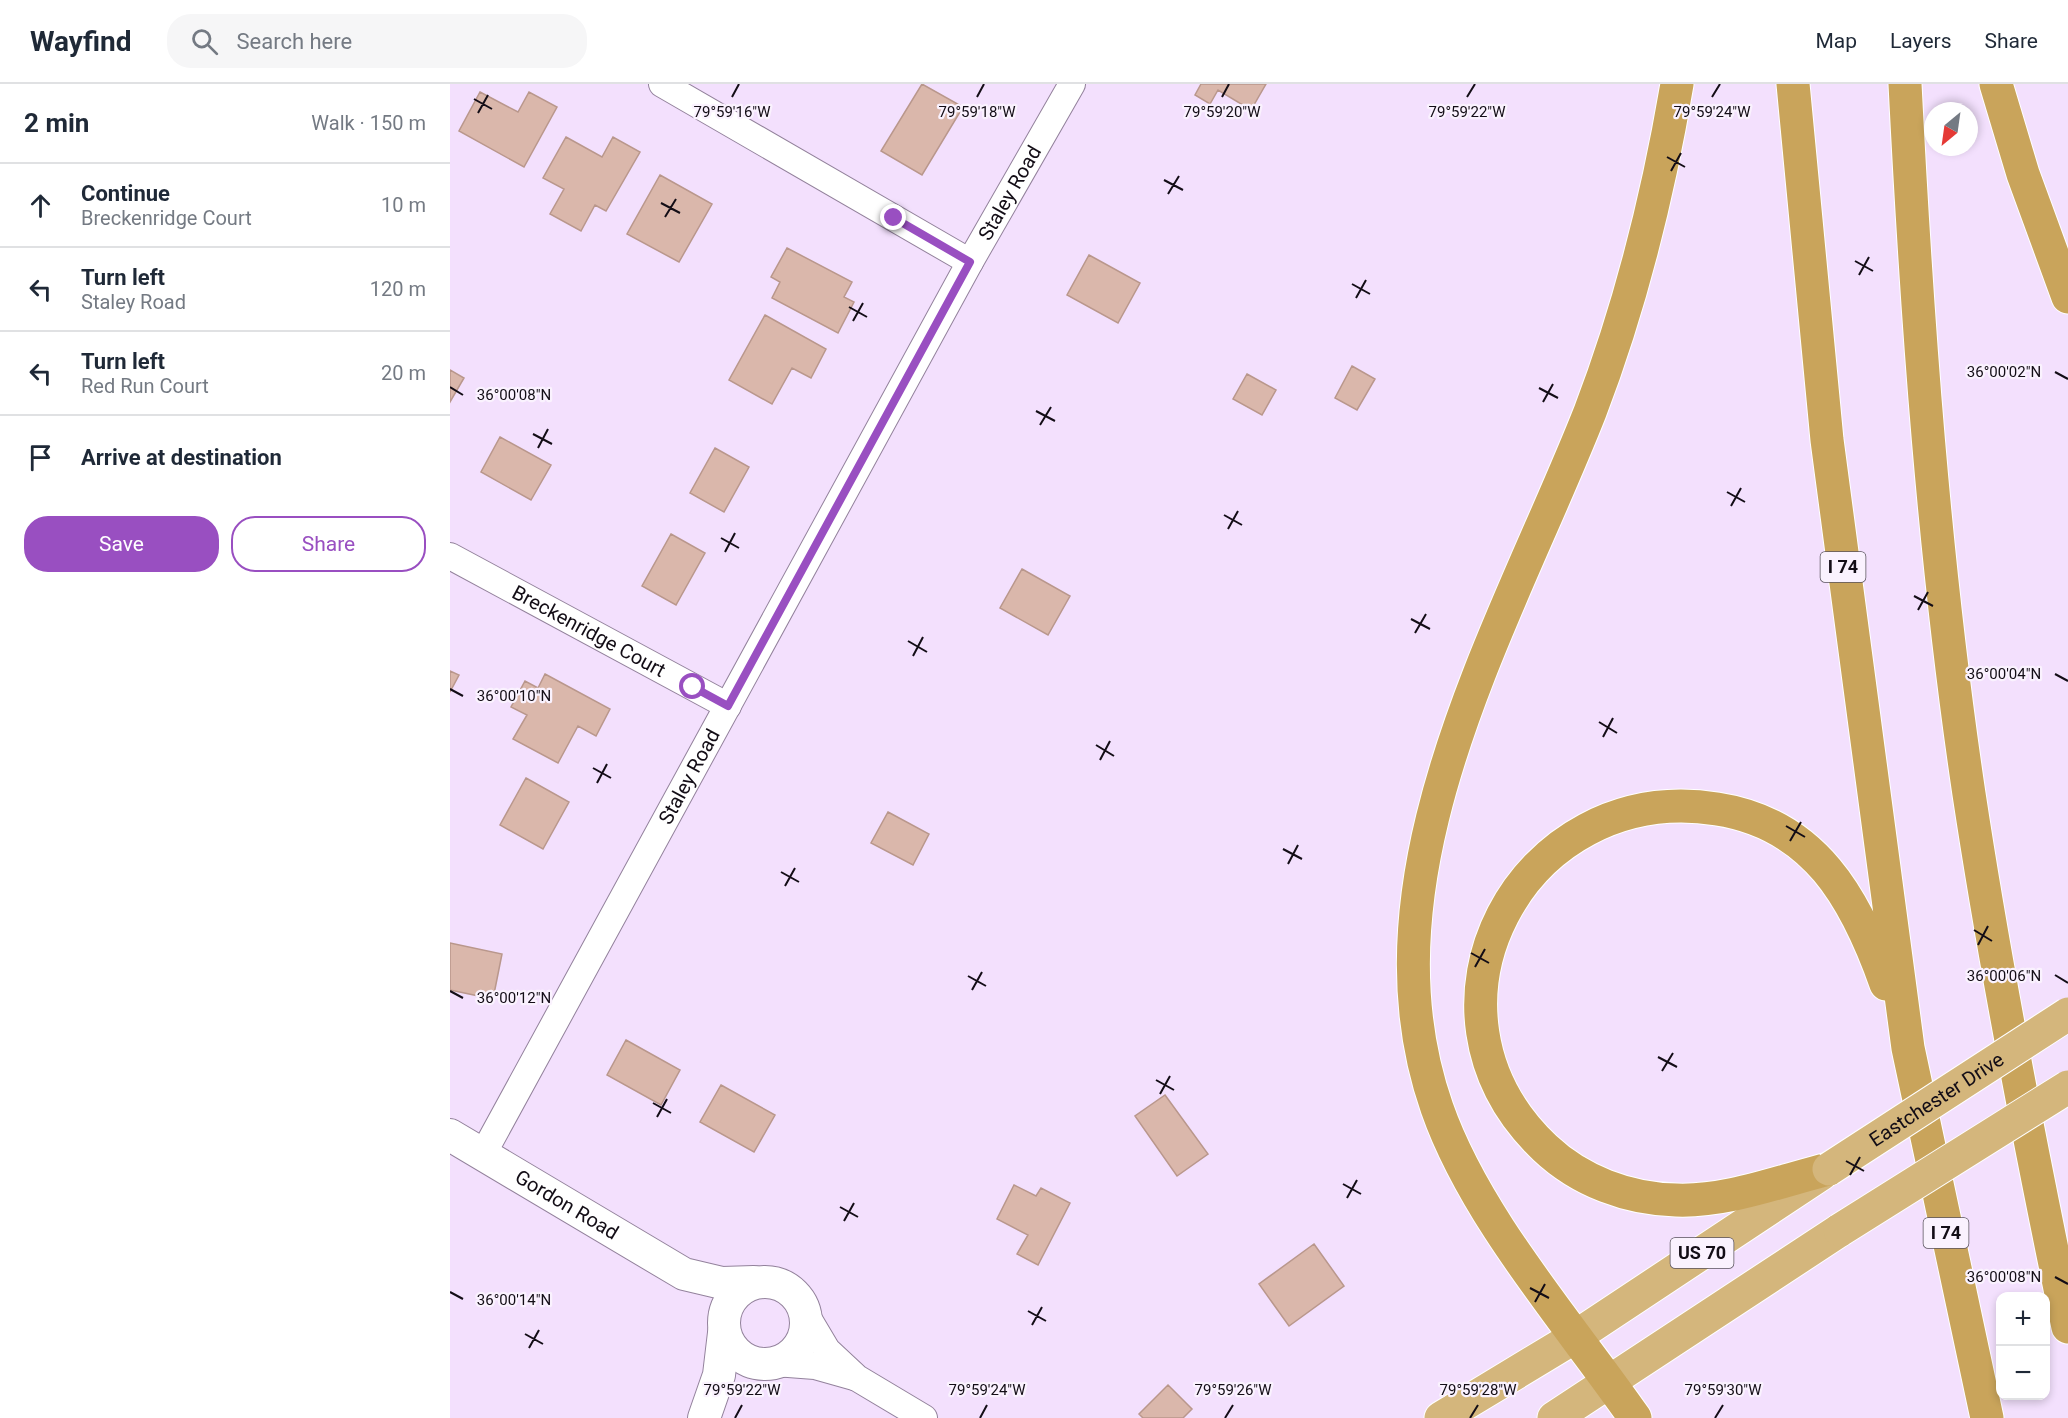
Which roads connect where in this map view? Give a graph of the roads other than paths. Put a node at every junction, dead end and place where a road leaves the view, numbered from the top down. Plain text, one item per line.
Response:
1 (662, 84) edge
2 (1072, 84) edge
3 (1677, 84) edge
4 (1793, 84) edge
5 (1905, 84) edge
6 (1996, 84) edge
7 (970, 262) junction
8 (2068, 297) edge
9 (450, 556) edge
10 (728, 706) junction
11 (2068, 1014) edge
12 (1908, 1048) junction
13 (2068, 1087) edge
14 (450, 1134) edge
15 (483, 1154) junction
16 (1829, 1169) junction
17 (2045, 1217) junction
18 (2068, 1267) edge
19 (684, 1274) junction
20 (754, 1282) junction
21 (805, 1313) junction
22 (2068, 1327) edge
23 (724, 1329) junction
24 (1575, 1337) junction
25 (771, 1364) junction
26 (857, 1378) junction
27 (1610, 1381) junction
28 (705, 1417) edge
29 (924, 1418) edge
30 (1442, 1418) edge
31 (1554, 1418) edge
32 (1635, 1418) edge
33 (1987, 1418) edge

1 - 7 street
2 - 7 street, Staley Road
3 - 24 highway
4 - 12 highway, I 74
5 - 17 highway
6 - 8 highway
7 - 10 street, Staley Road
9 - 10 street, Breckenridge Court
10 - 15 street, Staley Road
11 - 16 highway, Eastchester Drive / US 70, bridge
12 - 16 highway
12 - 33 highway, I 74
13 - 27 highway, US 70, bridge
14 - 15 street, Gordon Road
15 - 19 street, Gordon Road
16 - 24 highway, Eastchester Drive / US 70
17 - 18 highway
17 - 22 highway
19 - 20 street, Gordon Road
19 - 23 street, Gordon Road
20 - 21 street
20 - 23 street
21 - 25 street
21 - 26 street
23 - 25 street
23 - 28 street
24 - 27 highway
24 - 30 highway, Eastchester Drive / US 70
25 - 26 street
25 - 28 street
26 - 29 street
27 - 31 highway, US 70
27 - 32 highway

